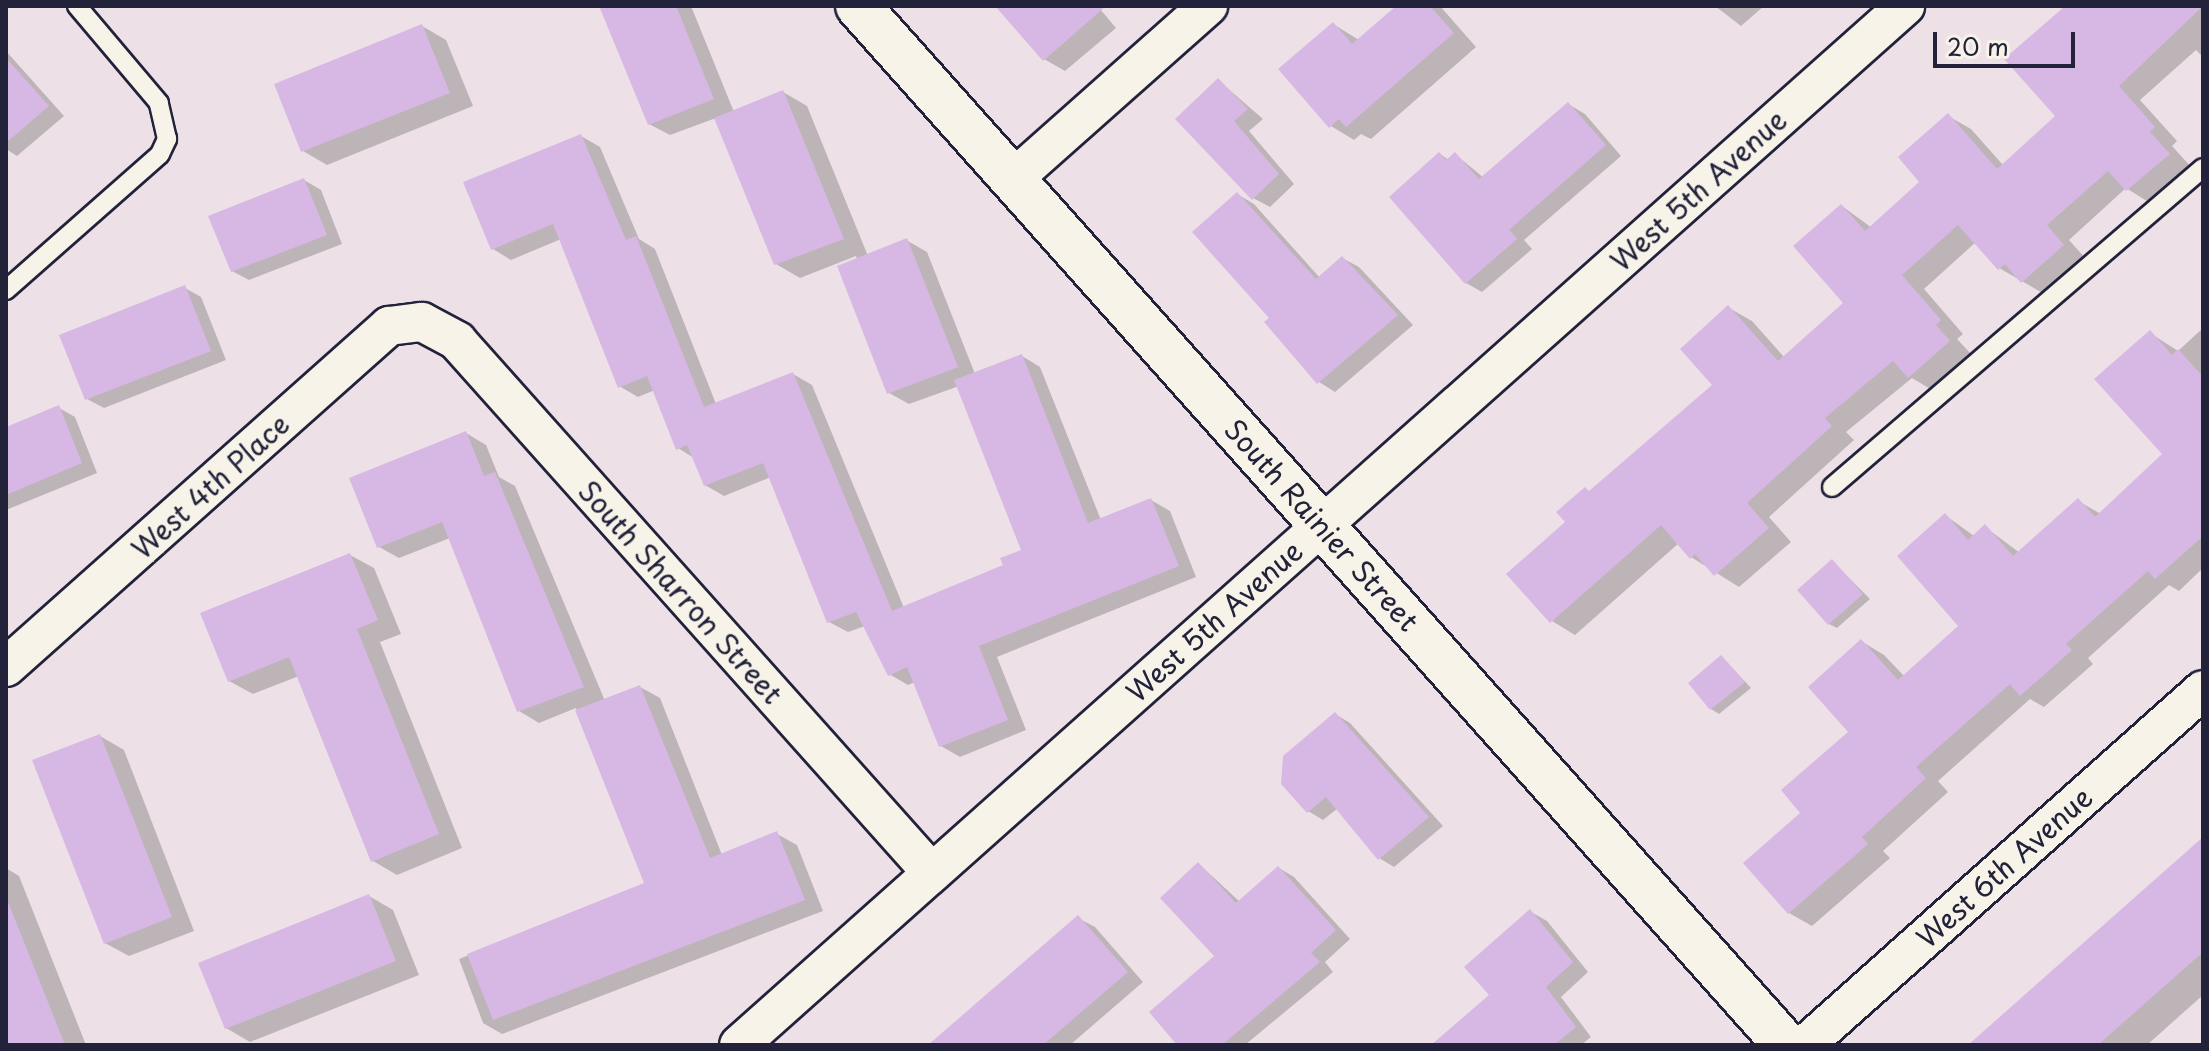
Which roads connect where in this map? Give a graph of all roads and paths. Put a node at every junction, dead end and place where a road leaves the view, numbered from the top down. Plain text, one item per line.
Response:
1 (77, 6) edge
2 (858, 6) edge
3 (1208, 6) edge
4 (1905, 6) edge
5 (2203, 168) edge
6 (1013, 179) junction
7 (6, 290) edge
8 (422, 322) joint
9 (1832, 487) dead end
10 (1322, 525) junction
11 (6, 667) edge
12 (2203, 690) edge
13 (932, 873) junction
14 (739, 1045) edge
15 (1786, 1045) edge
16 (1805, 1045) edge

1 - 7 lane
2 - 6 street, South Rainier Street
3 - 6 street
4 - 10 street, West 5th Avenue
5 - 9 lane
6 - 10 street, South Rainier Street
8 - 11 street, West 4th Place
8 - 13 street, South Sharron Street
10 - 13 street, West 5th Avenue
10 - 15 street, South Rainier Street
12 - 16 street, West 6th Avenue
13 - 14 street, West 5th Avenue

